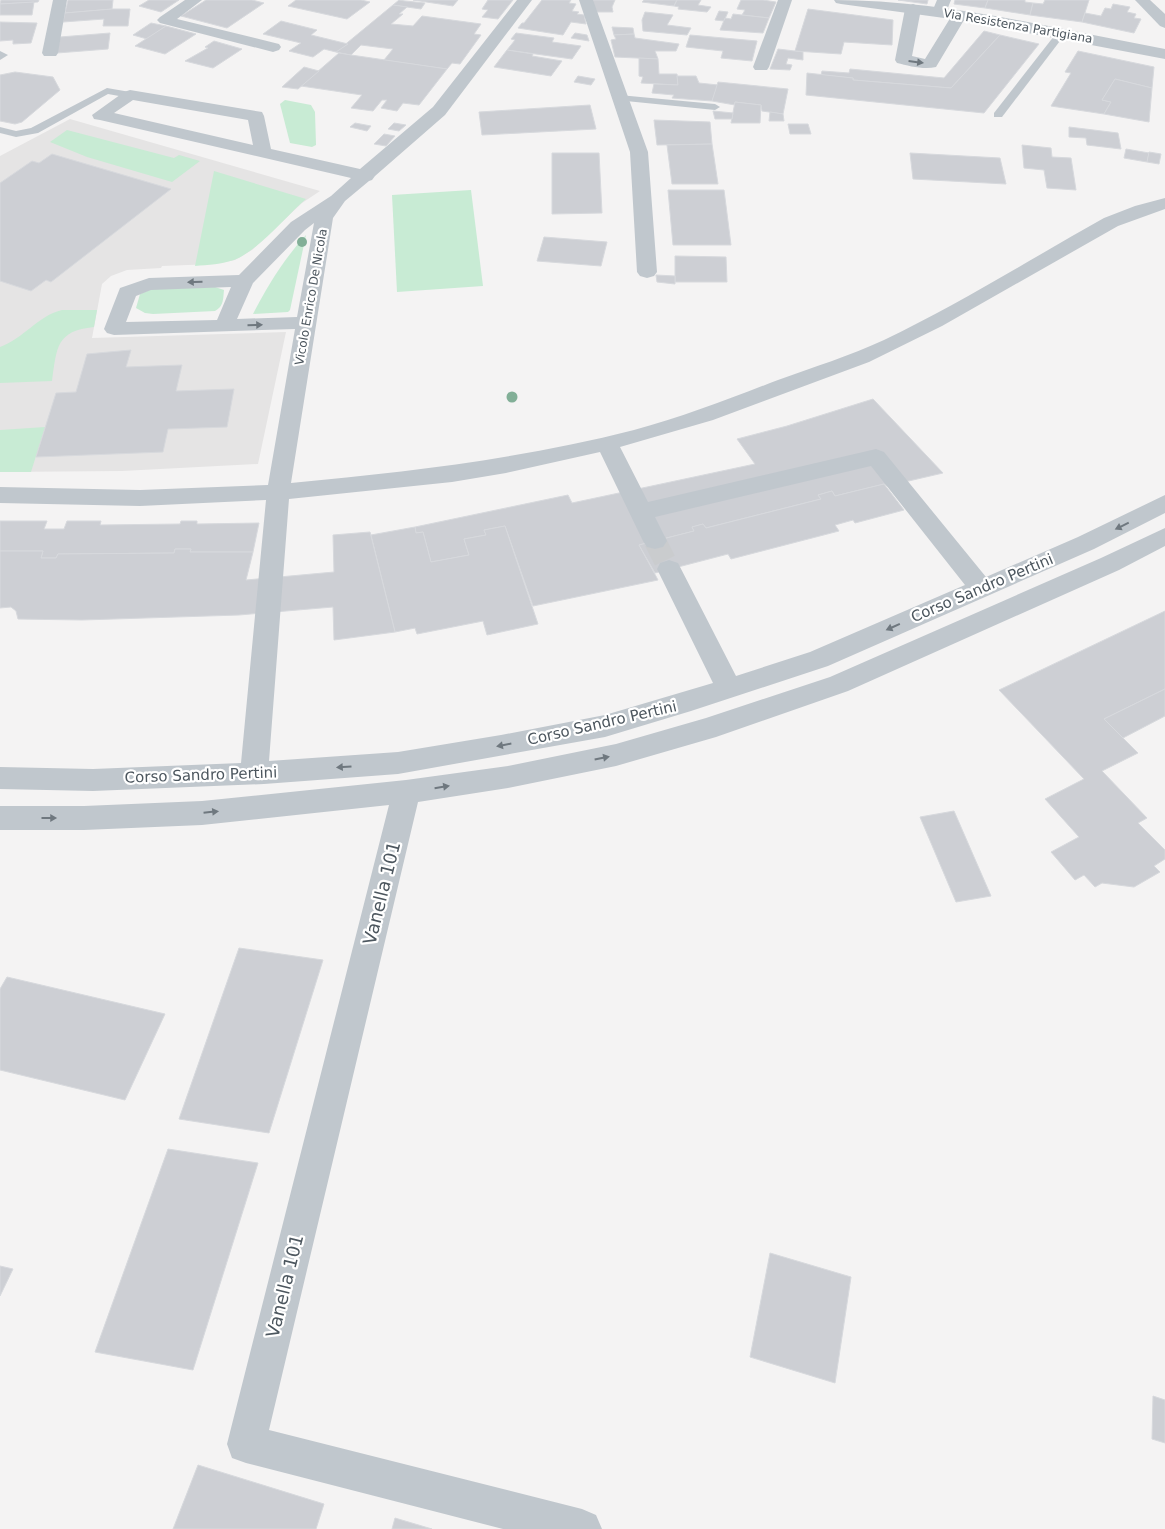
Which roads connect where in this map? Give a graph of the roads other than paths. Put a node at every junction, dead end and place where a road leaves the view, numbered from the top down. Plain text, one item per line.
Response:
1 (60, 0) edge
2 (195, 0) edge
3 (525, 0) edge
4 (586, 0) edge
5 (785, 0) edge
6 (841, 0) edge
7 (1142, 0) edge
8 (942, 6) edge
9 (913, 9) junction
10 (959, 15) junction
11 (1165, 23) edge
12 (1061, 33) junction
13 (273, 47) dead end
14 (50, 53) dead end
15 (1165, 54) edge
16 (761, 67) dead end
17 (130, 95) junction
18 (619, 98) junction
19 (79, 106) junction
20 (715, 107) dead end
21 (100, 115) junction
22 (998, 115) dead end
23 (0, 130) edge
24 (263, 153) junction
25 (366, 176) junction
26 (339, 198) junction
27 (1165, 203) edge
28 (647, 272) dead end
29 (244, 281) junction
30 (306, 323) junction
31 (224, 326) junction
32 (606, 443) junction
33 (278, 492) junction
34 (0, 495) edge
35 (1165, 503) edge
36 (641, 512) junction
37 (1165, 536) edge
38 (655, 541) tunnel mouth
39 (669, 569) tunnel mouth
40 (981, 588) junction
41 (729, 689) junction
42 (254, 773) junction
43 (0, 778) edge
44 (406, 792) junction
45 (0, 818) edge
46 (582, 1529) edge

1 - 14 street
2 - 13 street
3 - 25 street, Vicolo Enrico De Nicola
4 - 18 street
5 - 16 street
6 - 9 street, Via Resistenza Partigiana
7 - 11 street
8 - 9 street, Via Resistenza Partigiana
8 - 10 street, Via Resistenza Partigiana
9 -> 10 street
10 - 12 street, Via Resistenza Partigiana
12 - 15 street, Via Resistenza Partigiana
12 - 22 lane
17 - 19 lane
17 - 21 street
17 - 24 street
18 - 20 lane
18 - 28 street
19 - 21 lane
19 - 23 lane
21 - 24 street
24 - 25 street
25 - 26 street, Vicolo Enrico De Nicola
26 - 29 street
26 - 30 street, Vicolo Enrico De Nicola
27 - 32 street
29 - 31 street
29 -> 31 street
31 -> 30 street
30 - 33 street, Vicolo Enrico De Nicola
32 - 33 street
32 - 36 street
33 - 34 street
33 - 42 street, Vicolo Enrico De Nicola
35 -> 40 street, Corso Sandro Pertini
36 - 38 street
36 - 40 street
44 -> 37 street, Corso Sandro Pertini
39 - 41 street
40 -> 41 street, Corso Sandro Pertini
41 -> 42 street, Corso Sandro Pertini
42 - 43 street, Corso Sandro Pertini
45 -> 44 street, Corso Sandro Pertini
44 - 46 street, Vanella 101

